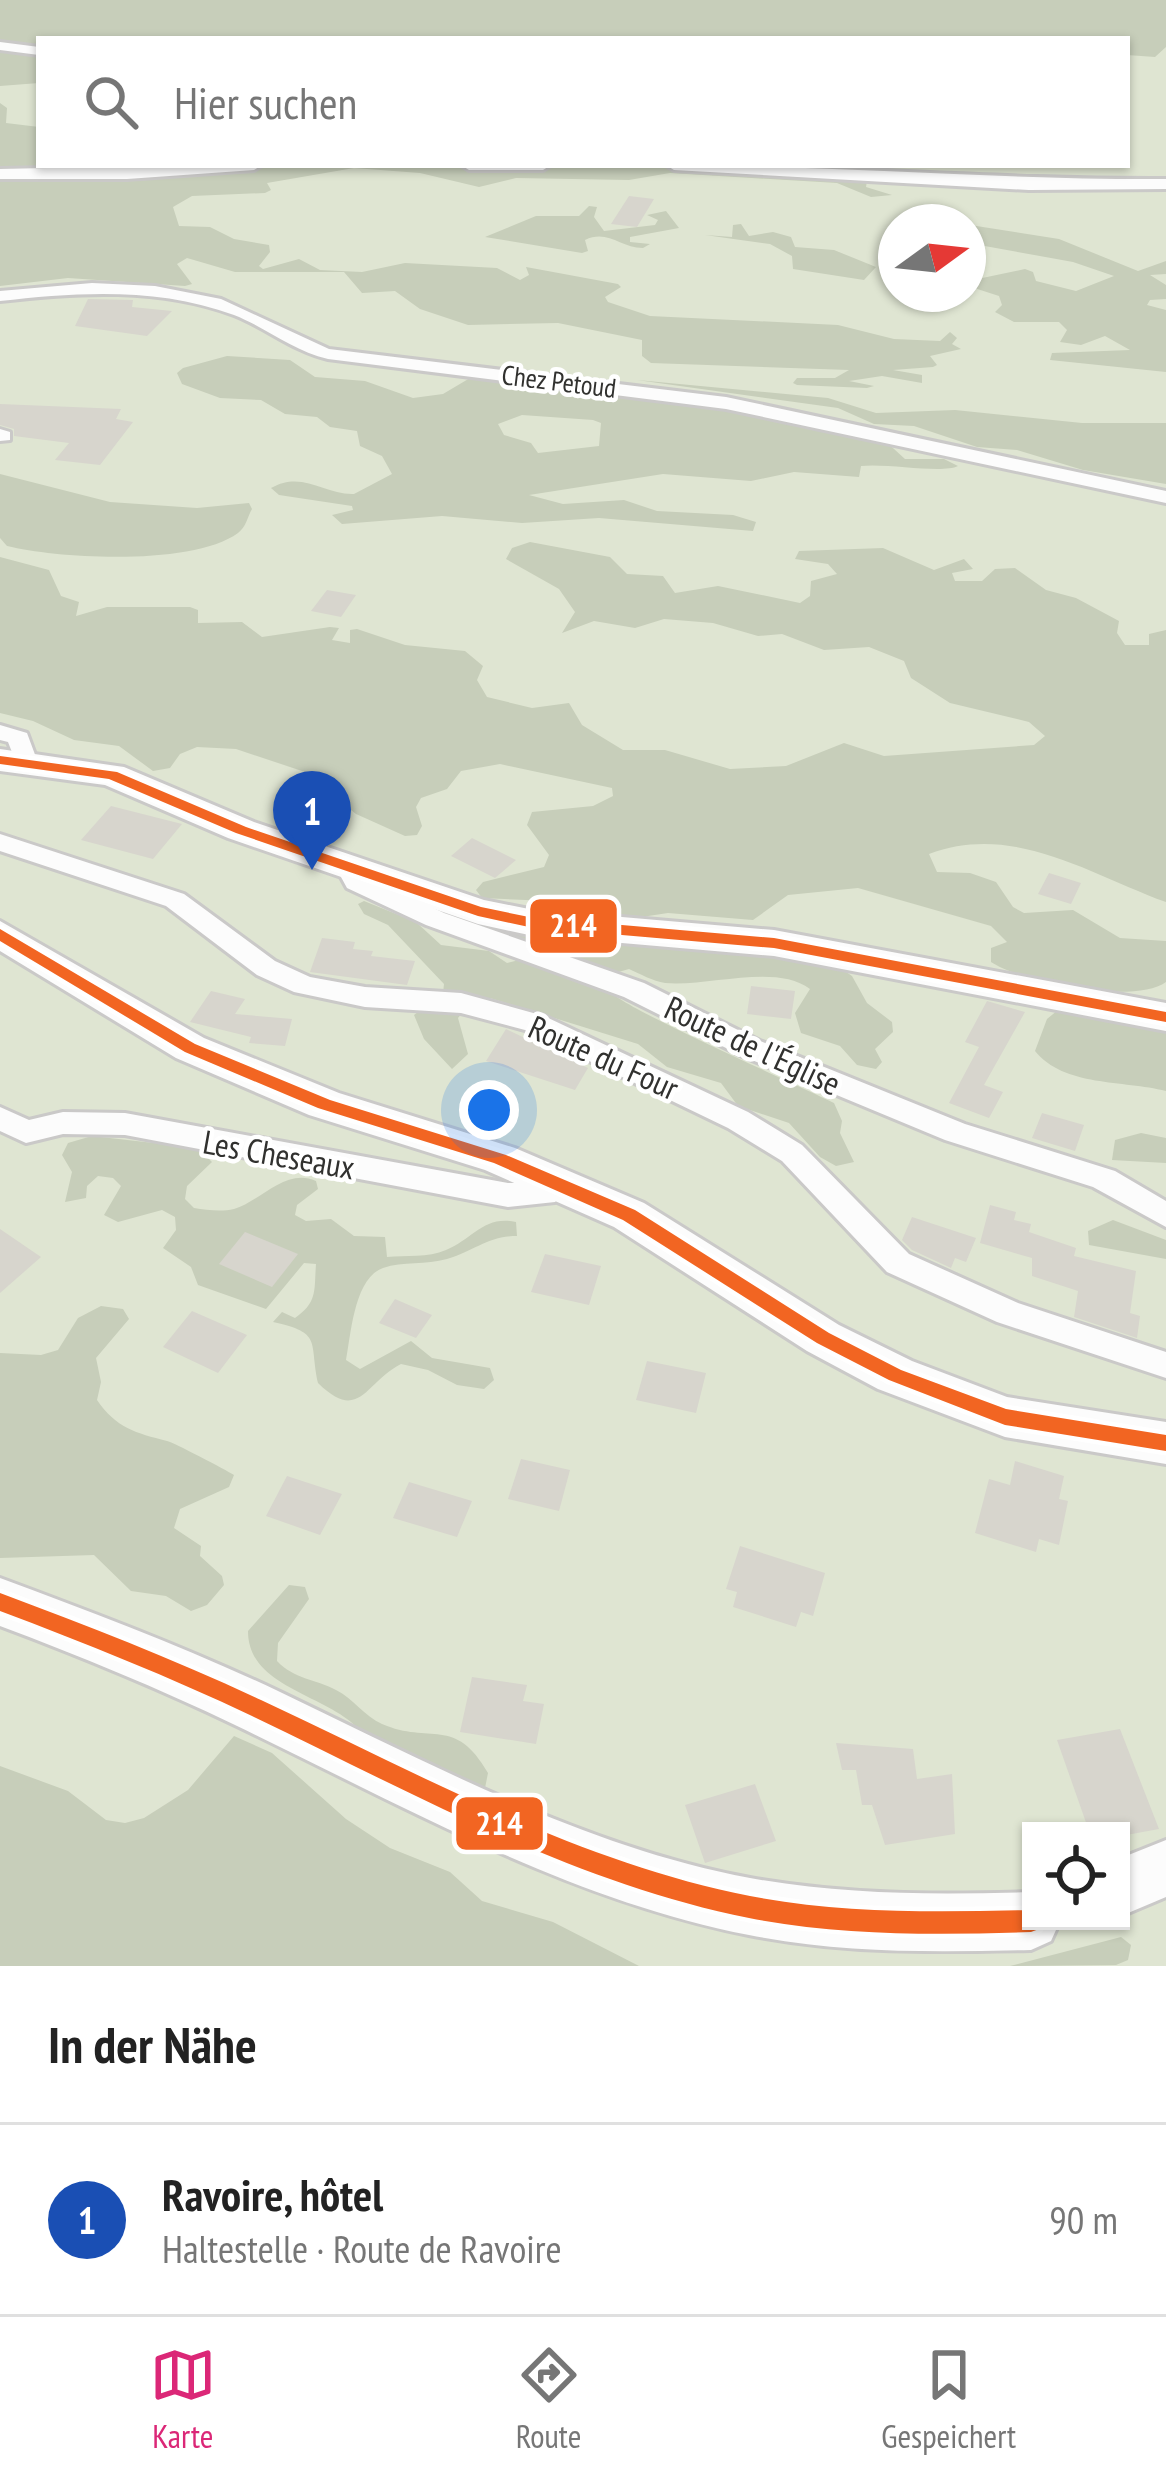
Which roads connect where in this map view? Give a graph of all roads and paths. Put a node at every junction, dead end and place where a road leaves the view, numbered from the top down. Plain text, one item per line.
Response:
1 (0, 46) edge
2 (36, 51) edge
3 (212, 168) edge
4 (702, 168) edge
5 (881, 170) edge
6 (0, 174) edge
7 (1166, 184) edge
8 (0, 296) edge
9 (1166, 497) edge
10 (0, 732) edge
11 (12, 760) edge
12 (0, 842) edge
13 (348, 866) junction
14 (0, 934) edge
15 (1166, 1017) edge
16 (0, 1118) edge
17 (559, 1183) junction
18 (1166, 1215) edge
19 (1166, 1365) edge
20 (1166, 1444) edge
21 (0, 1602) edge
22 (1166, 1868) edge
23 (1130, 1883) edge
24 (1022, 1923) edge

1 - 2 street
3 - 6 street
4 - 5 street
5 - 7 street
8 - 9 street, Chez Petoud
10 - 11 street
11 - 13 street
12 - 19 street, Route du Four
13 - 15 street
13 - 18 street, Route de l'Église
14 - 17 street
16 - 17 street, Les Cheseaux
17 - 20 street
21 - 24 street
22 - 23 street

